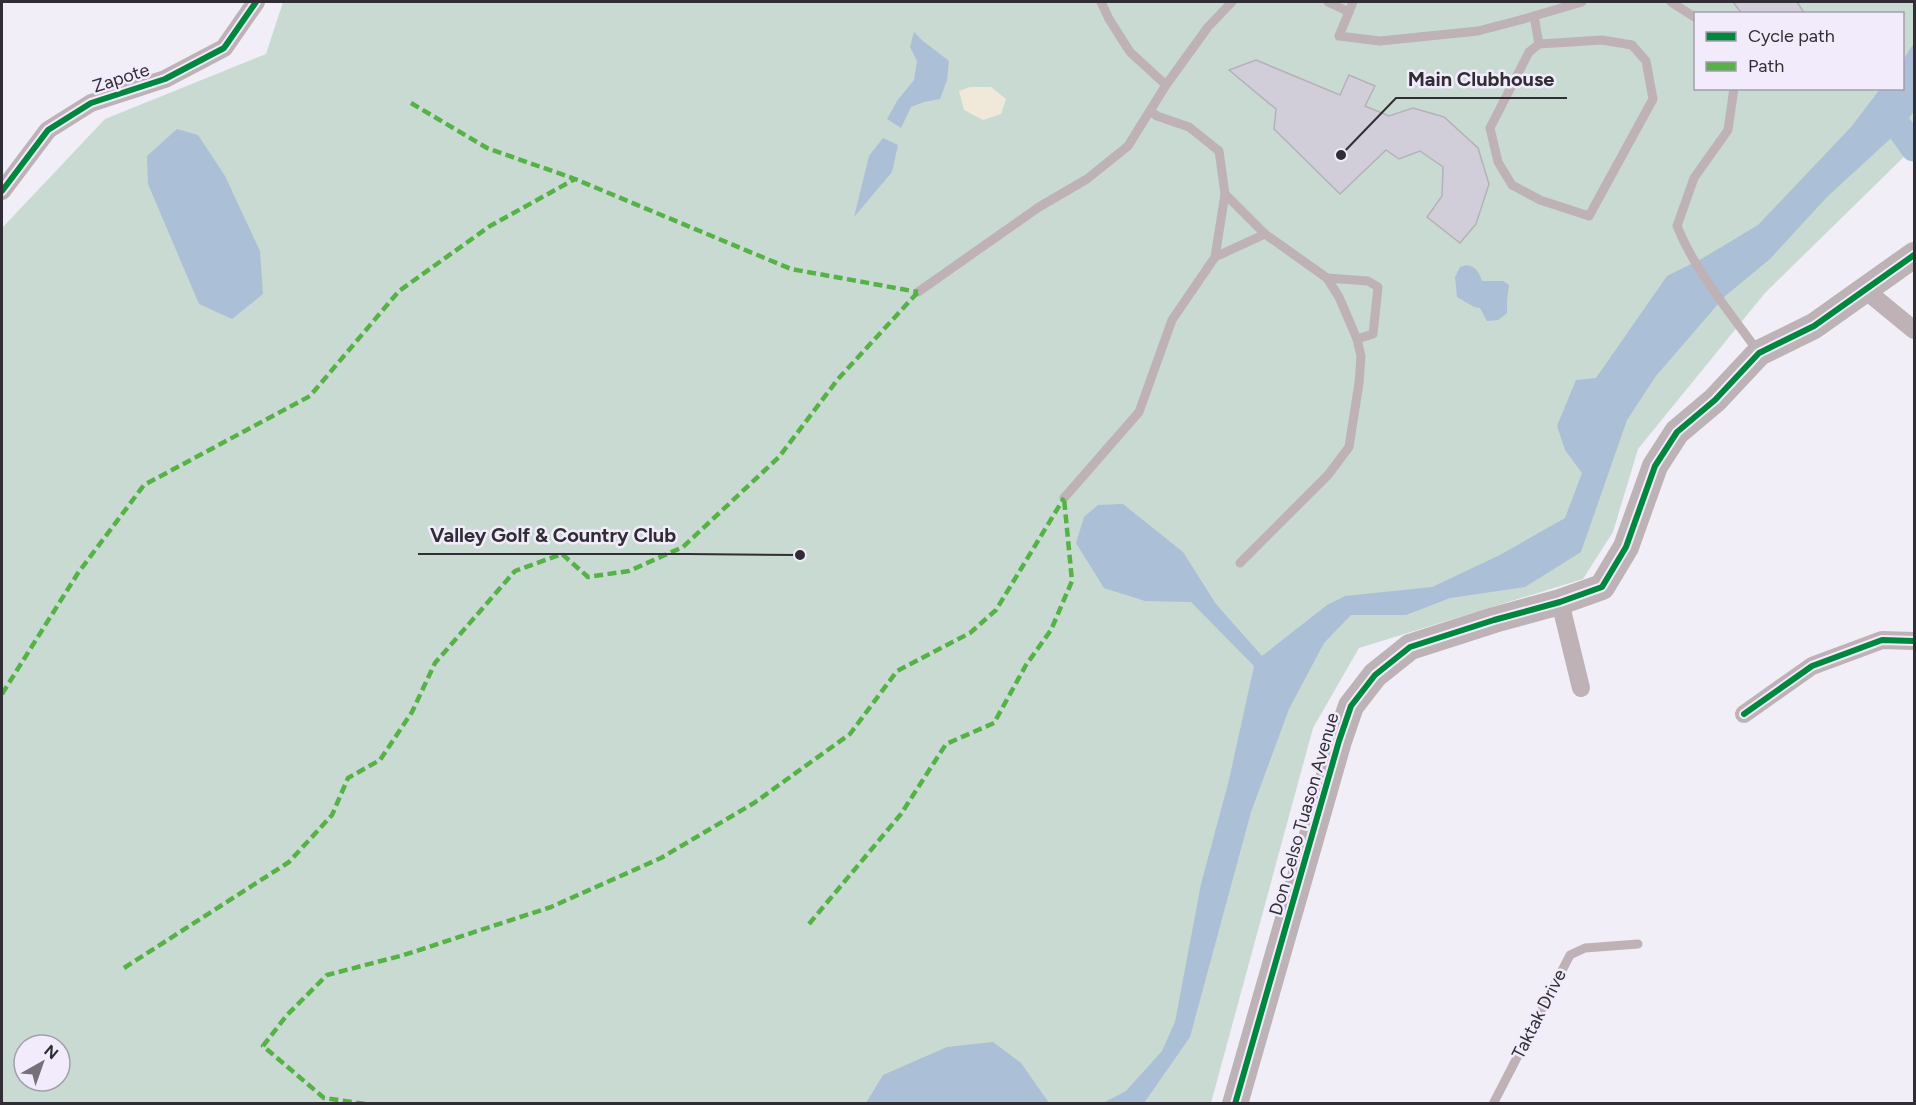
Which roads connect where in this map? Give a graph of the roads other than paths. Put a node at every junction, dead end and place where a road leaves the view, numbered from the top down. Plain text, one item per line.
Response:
1 (256, 2) edge
2 (1101, 2) edge
3 (1232, 2) edge
4 (1328, 2) edge
5 (1353, 2) edge
6 (1582, 2) edge
7 (1671, 2) edge
8 (1349, 12) junction
9 (1534, 16) junction
10 (1694, 17) edge
11 (1539, 44) junction
12 (1166, 85) junction
13 (1734, 90) edge
14 (1150, 111) junction
15 (2, 191) edge
16 (1225, 194) junction
17 (1265, 234) junction
18 (1914, 255) edge
19 (1215, 257) junction
20 (1327, 278) junction
21 (1864, 289) junction
22 (918, 292) dead end
23 (1914, 330) edge
24 (1357, 339) junction
25 (1759, 352) junction
26 (1064, 498) dead end
27 (1240, 563) dead end
28 (1560, 602) junction
29 (1914, 640) edge
30 (1581, 688) dead end
31 (1744, 714) dead end
32 (1638, 944) dead end
33 (1235, 1104) edge
34 (1493, 1104) edge

1 - 15 street, Zapote
2 - 12 lane
3 - 12 lane
4 - 8 lane
5 - 8 lane
6 - 9 lane
7 - 10 lane
8 - 9 lane
9 - 11 lane
11 - 11 lane
12 - 14 lane
13 - 25 lane
14 - 16 lane
14 - 22 lane
16 - 17 lane
16 - 19 lane
17 - 19 lane
17 - 20 lane
18 - 21 street, Don Celso Tuason Avenue
19 - 26 lane
20 - 24 lane
20 - 24 lane
21 - 23 street
21 - 25 street, Don Celso Tuason Avenue
24 - 27 lane
25 - 28 street, Don Celso Tuason Avenue
28 - 30 street
28 - 33 street, Don Celso Tuason Avenue
29 - 31 street
32 - 34 lane, Taktak Drive

